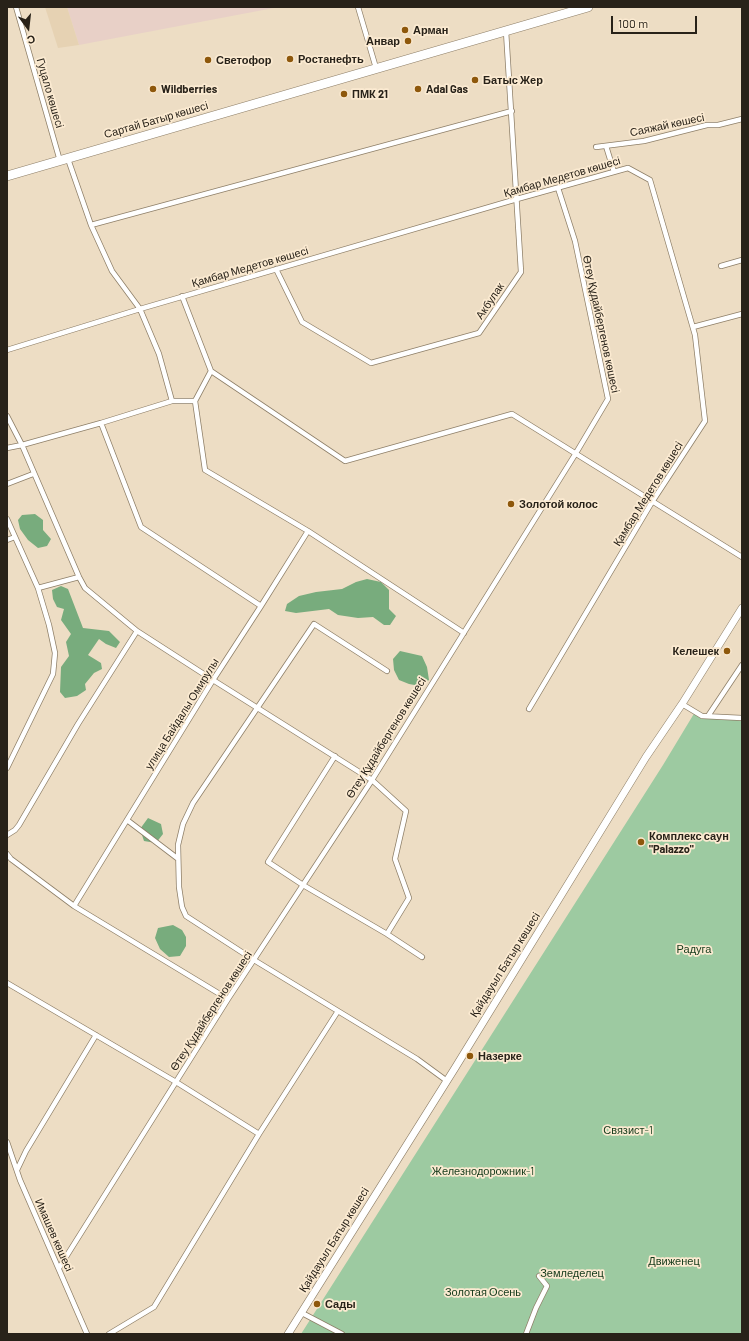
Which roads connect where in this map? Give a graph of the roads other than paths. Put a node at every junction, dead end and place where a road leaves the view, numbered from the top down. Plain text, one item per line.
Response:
1 (16, 7) edge
2 (358, 7) edge
3 (588, 7) edge
4 (506, 31) junction
5 (376, 68) junction
6 (512, 111) junction
7 (742, 119) edge
8 (606, 146) junction
9 (596, 147) dead end
10 (64, 160) junction
11 (614, 172) junction
12 (7, 176) edge
13 (558, 188) junction
14 (517, 199) junction
15 (91, 225) junction
16 (742, 260) edge
17 (721, 266) dead end
18 (276, 269) junction
19 (182, 296) junction
20 (140, 309) junction
21 (742, 314) edge
22 (693, 327) junction
23 (7, 350) edge
24 (211, 371) junction
25 (195, 400) junction
26 (172, 401) junction
27 (7, 416) edge
28 (101, 423) junction
29 (22, 445) junction
30 (7, 448) edge
31 (576, 453) junction
32 (33, 474) junction
33 (7, 484) edge
34 (652, 502) junction
35 (7, 519) edge
36 (308, 532) junction
37 (15, 537) junction
38 (7, 540) edge
39 (742, 557) edge
40 (79, 577) junction
41 (38, 588) junction
42 (261, 606) junction
43 (742, 608) edge
44 (137, 631) junction
45 (464, 633) junction
46 (742, 665) edge
47 (387, 671) dead end
48 (213, 680) junction
49 (682, 704) junction
50 (258, 708) junction
51 (529, 709) dead end
52 (708, 716) junction
53 (742, 718) edge
54 (335, 756) junction
55 (7, 768) edge
56 (372, 780) junction
57 (127, 820) junction
58 (7, 834) edge
59 (7, 854) edge
60 (178, 858) junction
61 (303, 884) junction
62 (74, 906) junction
63 (387, 934) junction
64 (422, 957) dead end
65 (254, 960) junction
66 (7, 983) edge
67 (228, 999) junction
68 (338, 1011) junction
69 (96, 1035) junction
70 (447, 1081) junction
71 (176, 1082) junction
72 (259, 1134) junction
73 (7, 1142) edge
74 (17, 1170) junction
75 (59, 1268) junction
76 (539, 1276) dead end
77 (302, 1313) junction
78 (87, 1334) edge
79 (109, 1334) edge
80 (288, 1334) edge
81 (342, 1334) edge
82 (526, 1334) edge

1 - 10 street, Гуцало көшесі
2 - 5 street
3 - 4 highway, Сартай Батыр көшесі
4 - 5 highway, Сартай Батыр көшесі
4 - 6 street, Акбулак
5 - 10 highway, Сартай Батыр көшесі
6 - 14 street, Акбулак
6 - 15 street
7 - 8 street, Саяжай көшесі
8 - 9 street, Саяжай көшесі
8 - 11 street
10 - 12 highway, Сартай Батыр көшесі
10 - 15 street, Гуцало көшесі
11 - 13 street, Қамбар Медетов көшесі
11 - 22 street, Қамбар Медетов көшесі
13 - 14 street, Қамбар Медетов көшесі
13 - 31 street, Өтеу Құдайбергенов көшесі
14 - 18 street, Қамбар Медетов көшесі
14 - 18 street, Акбулак
15 - 20 street, Гуцало көшесі
16 - 17 street
18 - 19 street, Қамбар Медетов көшесі
19 - 20 street, Қамбар Медетов көшесі
19 - 24 street
20 - 23 street, Қамбар Медетов көшесі
20 - 26 street, Гуцало көшесі
21 - 22 street
22 - 34 street, Қамбар Медетов көшесі
24 - 25 street
24 - 31 street
25 - 26 street
25 - 36 street
26 - 28 street
27 - 29 street
28 - 29 street
28 - 42 street
29 - 30 street
29 - 32 street
31 - 34 street
31 - 45 street, Өтеу Құдайбергенов көшесі
32 - 33 street
32 - 40 street
34 - 39 street
34 - 51 street, Қамбар Медетов көшесі
35 - 37 street
36 - 42 street, улица Байдалы Омирулы
36 - 45 street
37 - 38 street
37 - 41 street
40 - 41 street
40 - 44 street
41 - 55 street
42 - 48 street, улица Байдалы Омирулы
43 - 49 street, Қайдауыл Батыр көшесі
44 - 48 street
44 - 58 street
45 - 56 street, Өтеу Құдайбергенов көшесі
46 - 52 street
47 - 50 street
48 - 50 street
48 - 57 street, улица Байдалы Омирулы
49 - 52 street
49 - 70 street, Қайдауыл Батыр көшесі
50 - 54 street
50 - 60 street
52 - 53 street
54 - 56 street
54 - 61 street
56 - 61 street, Өтеу Құдайбергенов көшесі
56 - 63 street
57 - 60 street
57 - 62 street, улица Байдалы Омирулы
59 - 62 street
60 - 65 street
61 - 63 street
61 - 65 street, Өтеу Құдайбергенов көшесі
62 - 67 street
63 - 64 street
65 - 67 street, Өтеу Құдайбергенов көшесі
65 - 68 street
66 - 69 street
67 - 71 street, Өтеу Құдайбергенов көшесі
68 - 70 street
68 - 72 street
69 - 71 street
69 - 74 street
70 - 77 street, Қайдауыл Батыр көшесі
71 - 72 street
71 - 75 street, Өтеу Құдайбергенов көшесі
72 - 79 street
73 - 74 street, Имашев көшесі
74 - 75 street, Имашев көшесі
75 - 78 street, Имашев көшесі
76 - 82 street
77 - 80 street, Қайдауыл Батыр көшесі
77 - 81 street

